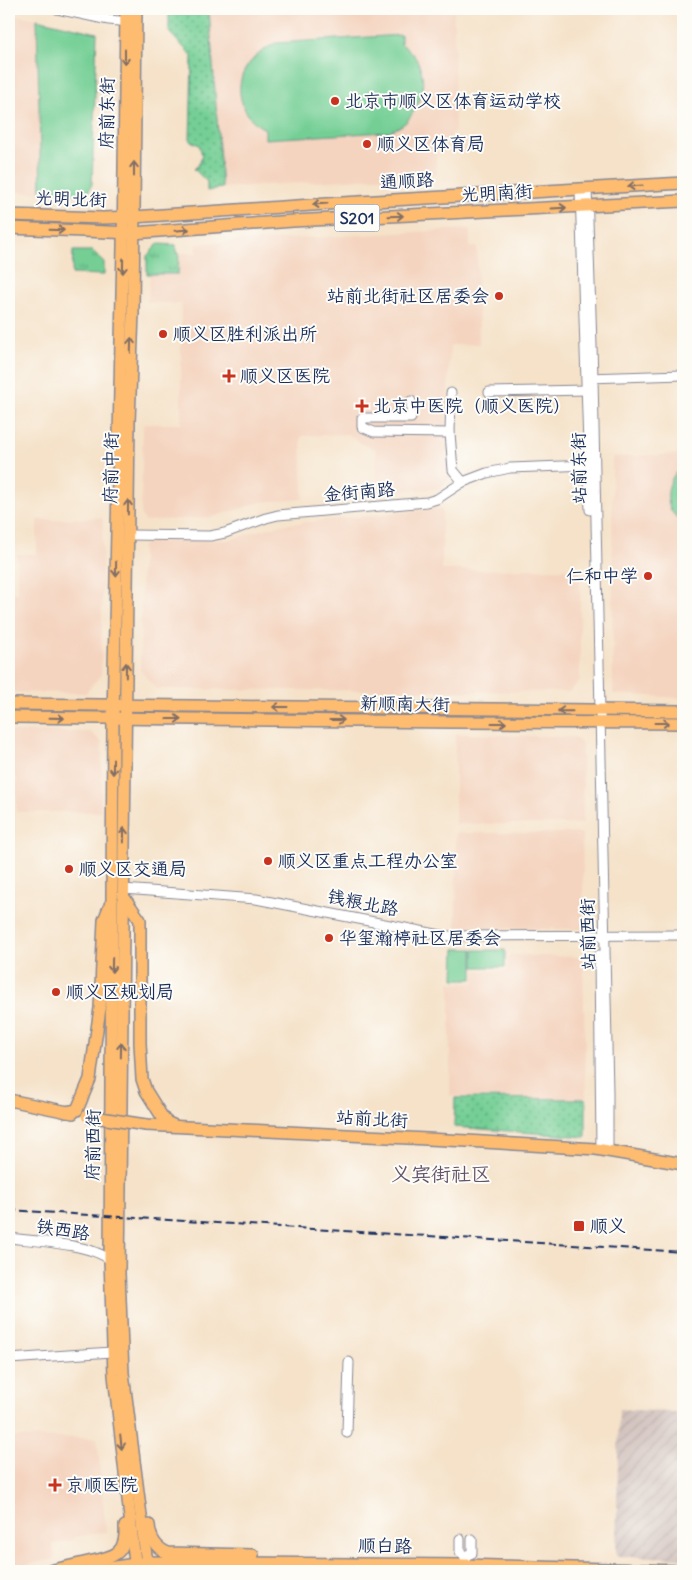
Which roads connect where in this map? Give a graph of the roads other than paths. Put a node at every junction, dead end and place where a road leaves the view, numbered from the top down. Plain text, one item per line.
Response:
1 (57, 9) edge
2 (126, 9) edge
3 (136, 9) edge
4 (130, 22) junction
5 (683, 183) edge
6 (584, 188) junction
7 (683, 201) edge
8 (584, 206) junction
9 (9, 214) edge
10 (128, 218) junction
11 (9, 228) edge
12 (128, 233) junction
13 (683, 375) edge
14 (589, 378) junction
15 (586, 390) junction
16 (489, 392) dead end
17 (451, 393) dead end
18 (410, 401) dead end
19 (450, 433) junction
20 (589, 465) junction
21 (464, 482) junction
22 (128, 535) junction
23 (9, 704) edge
24 (120, 706) junction
25 (683, 711) edge
26 (9, 717) edge
27 (597, 717) junction
28 (119, 719) junction
29 (683, 724) edge
30 (119, 894) junction
31 (601, 935) junction
32 (683, 935) edge
33 (9, 1100) edge
34 (66, 1112) junction
35 (183, 1127) junction
36 (602, 1150) junction
37 (683, 1164) edge
38 (9, 1238) edge
39 (110, 1260) junction
40 (112, 1352) junction
41 (9, 1359) edge
42 (349, 1362) dead end
43 (347, 1434) dead end
44 (130, 1466) junction
45 (460, 1538) dead end
46 (472, 1539) dead end
47 (465, 1560) junction
48 (281, 1563) junction
49 (135, 1568) edge
50 (148, 1568) edge
51 (50, 1571) edge
52 (91, 1571) edge
53 (679, 1571) edge

1 - 4 street
2 - 4 main road, 府前东街
3 - 4 main road, 府前东街
4 - 10 main road, 府前东街
5 -> 6 main road, 通顺路 / S201
6 - 8 street, 站前东街
6 -> 10 main road, 通顺路 / S201
7 - 8 main road, 光明南街 / S201
12 -> 8 main road, 光明南街 / S201
8 - 14 street, 站前东街
9 - 10 main road, 光明北街 / S201
10 - 12 main road, 府前中街
11 -> 12 main road, S201
22 -> 12 main road, 府前中街
12 -> 24 main road, 府前中街
13 - 14 street
14 - 15 street, 站前东街
14 - 27 street, 站前东街
15 - 16 street
15 - 20 street, 站前东街
17 - 19 street
18 - 19 street
19 - 21 street
20 - 21 street, 金街南路
20 - 27 street, 站前东街
21 - 22 street, 金街南路
24 -> 22 main road, 府前中街
23 - 24 main road, 新顺南大街
27 -> 24 main road, 新顺南大街
24 - 28 main road, 府前中街
25 - 27 main road, 新顺南大街
26 -> 28 main road, 新顺南大街
28 -> 27 main road, 新顺南大街
27 -> 29 main road, 新顺南大街
27 - 31 street, 站前西街
28 - 30 main road, 府前西街
30 - 31 street, 钱粮北路
30 - 34 main road
30 - 35 main road
30 -> 39 main road, 府前西街
44 -> 30 main road, 府前西街
31 - 32 street, 钱粮北路
31 - 36 street, 站前西街
33 - 34 main road
34 - 35 main road, 站前北街, bridge
35 - 36 main road, 站前北街
36 - 37 main road, 站前北街
38 - 39 street, 铁西路
39 - 40 main road, 府前西街
40 - 41 street
40 -> 44 main road, 府前西街
42 - 43 street
44 - 48 main road
44 - 49 main road, 府前西街
44 - 50 main road, 府前西街
44 - 51 main road
45 - 47 street
46 - 47 street
47 - 48 main road, 顺白路
47 - 53 main road, 顺白路
48 - 50 main road, 顺白路
49 - 50 main road, 顺白路
49 - 52 main road, 顺白路

